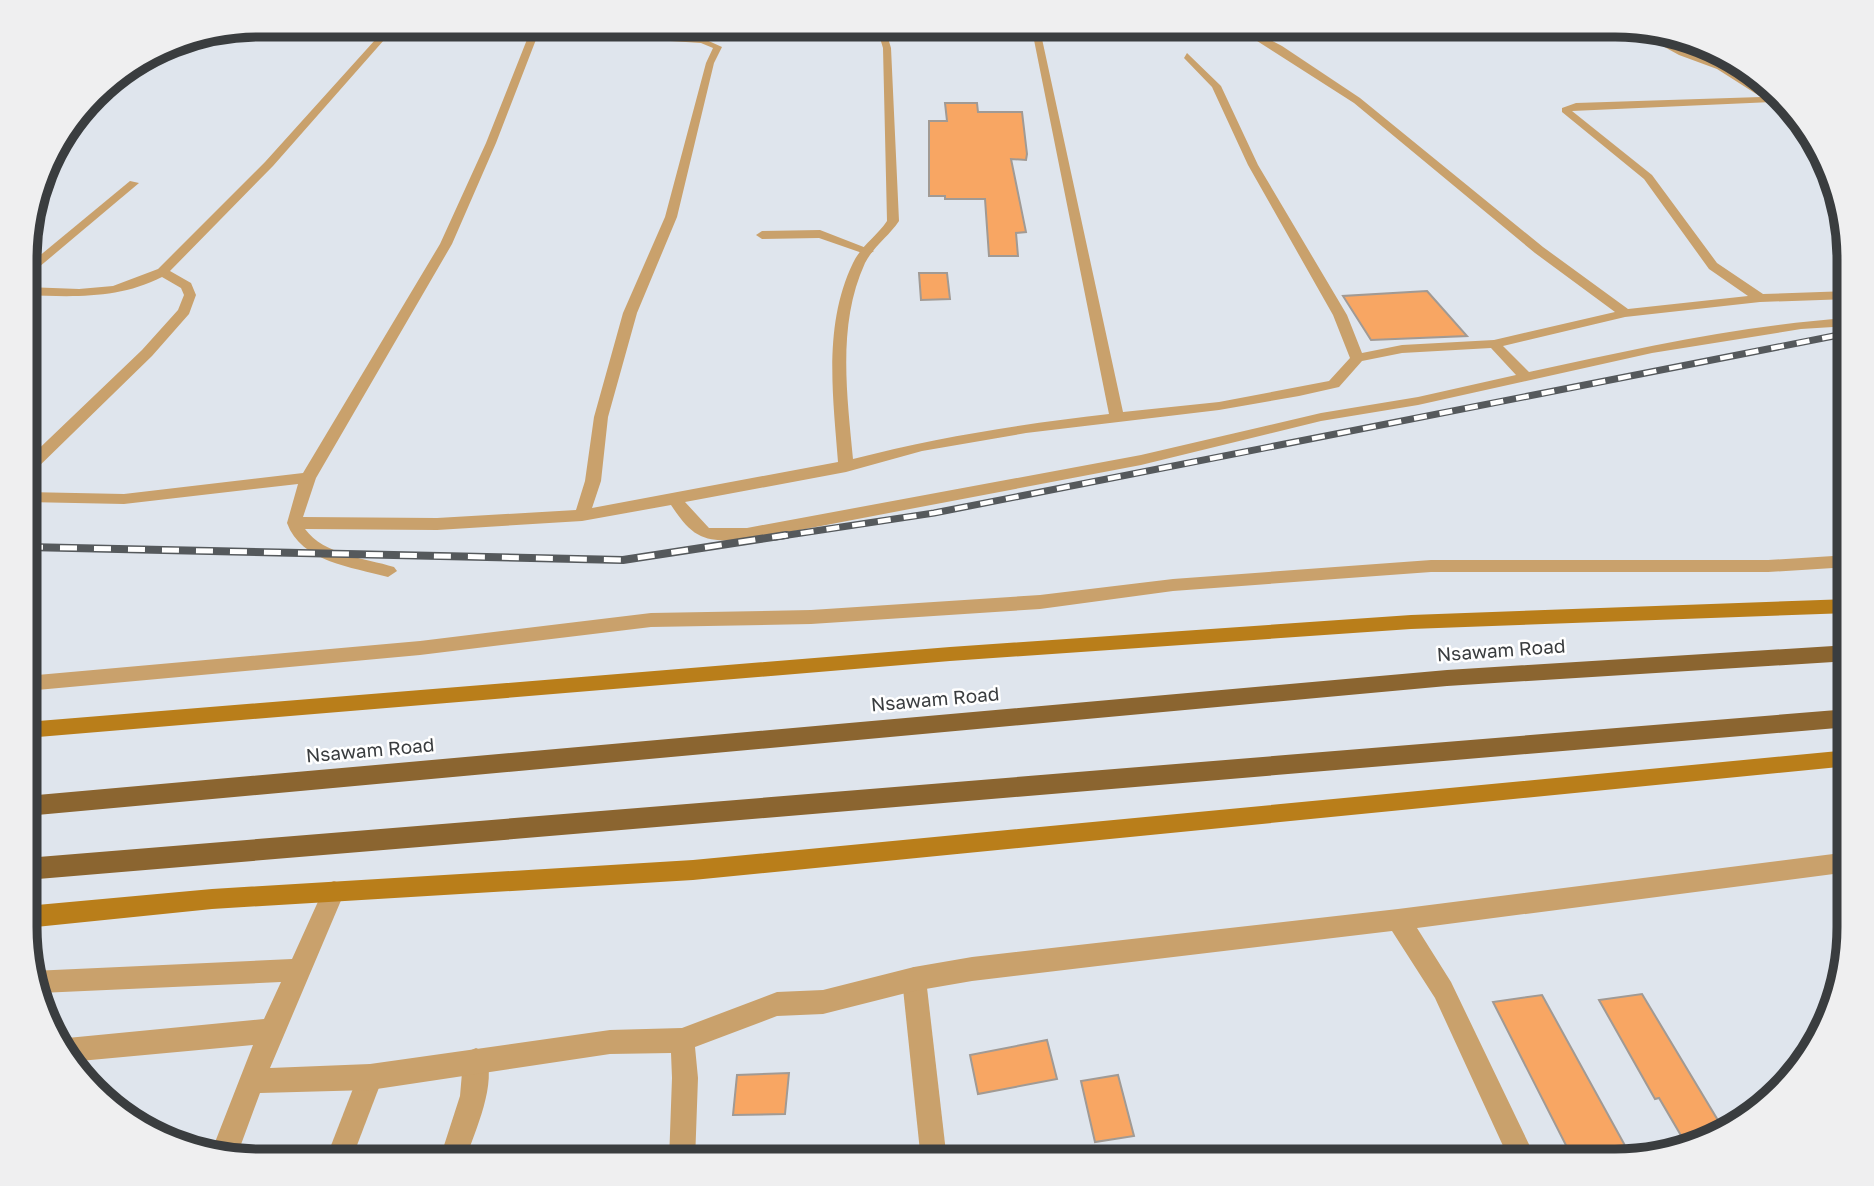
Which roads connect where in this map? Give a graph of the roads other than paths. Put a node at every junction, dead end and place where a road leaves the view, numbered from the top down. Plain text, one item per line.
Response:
1 (290, 37) edge
2 (380, 37) edge
3 (533, 37) edge
4 (656, 37) edge
5 (884, 37) edge
6 (1038, 37) edge
7 (1261, 37) edge
8 (229, 39) edge
9 (1660, 42) edge
10 (1187, 56) dead end
11 (1757, 89) edge
12 (1771, 101) edge
13 (134, 183) dead end
14 (762, 235) dead end
15 (868, 251) junction
16 (37, 265) edge
17 (162, 272) junction
18 (37, 291) edge
19 (1837, 295) edge
20 (1760, 298) junction
21 (1625, 313) junction
22 (1837, 323) edge
23 (1494, 344) junction
24 (1357, 358) junction
25 (1526, 377) junction
26 (1299, 392) junction
27 (1321, 417) junction
28 (1117, 418) junction
29 (37, 459) edge
30 (846, 467) junction
31 (308, 478) junction
32 (37, 497) edge
33 (676, 499) junction
34 (582, 515) junction
35 (295, 523) junction
36 (1837, 562) edge
37 (388, 571) dead end
38 (1837, 606) edge
39 (1837, 654) edge
40 (37, 683) edge
41 (1837, 719) edge
42 (37, 729) edge
43 (1837, 759) edge
44 (37, 805) edge
45 (1837, 864) edge
46 (37, 868) edge
47 (334, 891) junction
48 (37, 916) edge
49 (1398, 920) junction
50 (298, 970) junction
51 (914, 979) junction
52 (43, 981) edge
53 (271, 1031) junction
54 (682, 1040) junction
55 (73, 1048) edge
56 (476, 1061) junction
57 (370, 1077) junction
58 (254, 1081) junction
59 (227, 1147) edge
60 (343, 1149) edge
61 (456, 1149) edge
62 (682, 1149) edge
63 (933, 1149) edge
64 (1518, 1149) edge

1 - 8 street
2 - 17 street
3 - 31 street
4 - 34 street
5 - 15 street
6 - 28 street
7 - 21 street
9 - 11 street
10 - 24 street
12 - 20 street
13 - 16 street
14 - 15 street
15 - 30 street
17 - 18 street
17 - 29 street
19 - 20 street
20 - 21 street
21 - 23 street
22 - 25 street
23 - 24 street
23 - 25 street
24 - 26 street
25 - 27 street
26 - 27 street
26 - 28 street
27 - 33 street
28 - 30 street
30 - 33 street
31 - 32 street
31 - 35 street
33 - 34 street
34 - 35 street
35 - 37 street
36 - 40 street
38 - 42 main road
39 - 44 highway, Nsawam Road
41 - 46 highway
43 - 47 main road
45 - 49 street
47 - 48 main road
47 - 50 street
49 - 51 street
49 - 64 street
50 - 52 street
50 - 53 street
51 - 54 street
51 - 63 street
53 - 55 street
53 - 58 street
54 - 56 street
54 - 62 street
56 - 57 street
56 - 61 street
57 - 58 street
57 - 60 street
58 - 59 street

